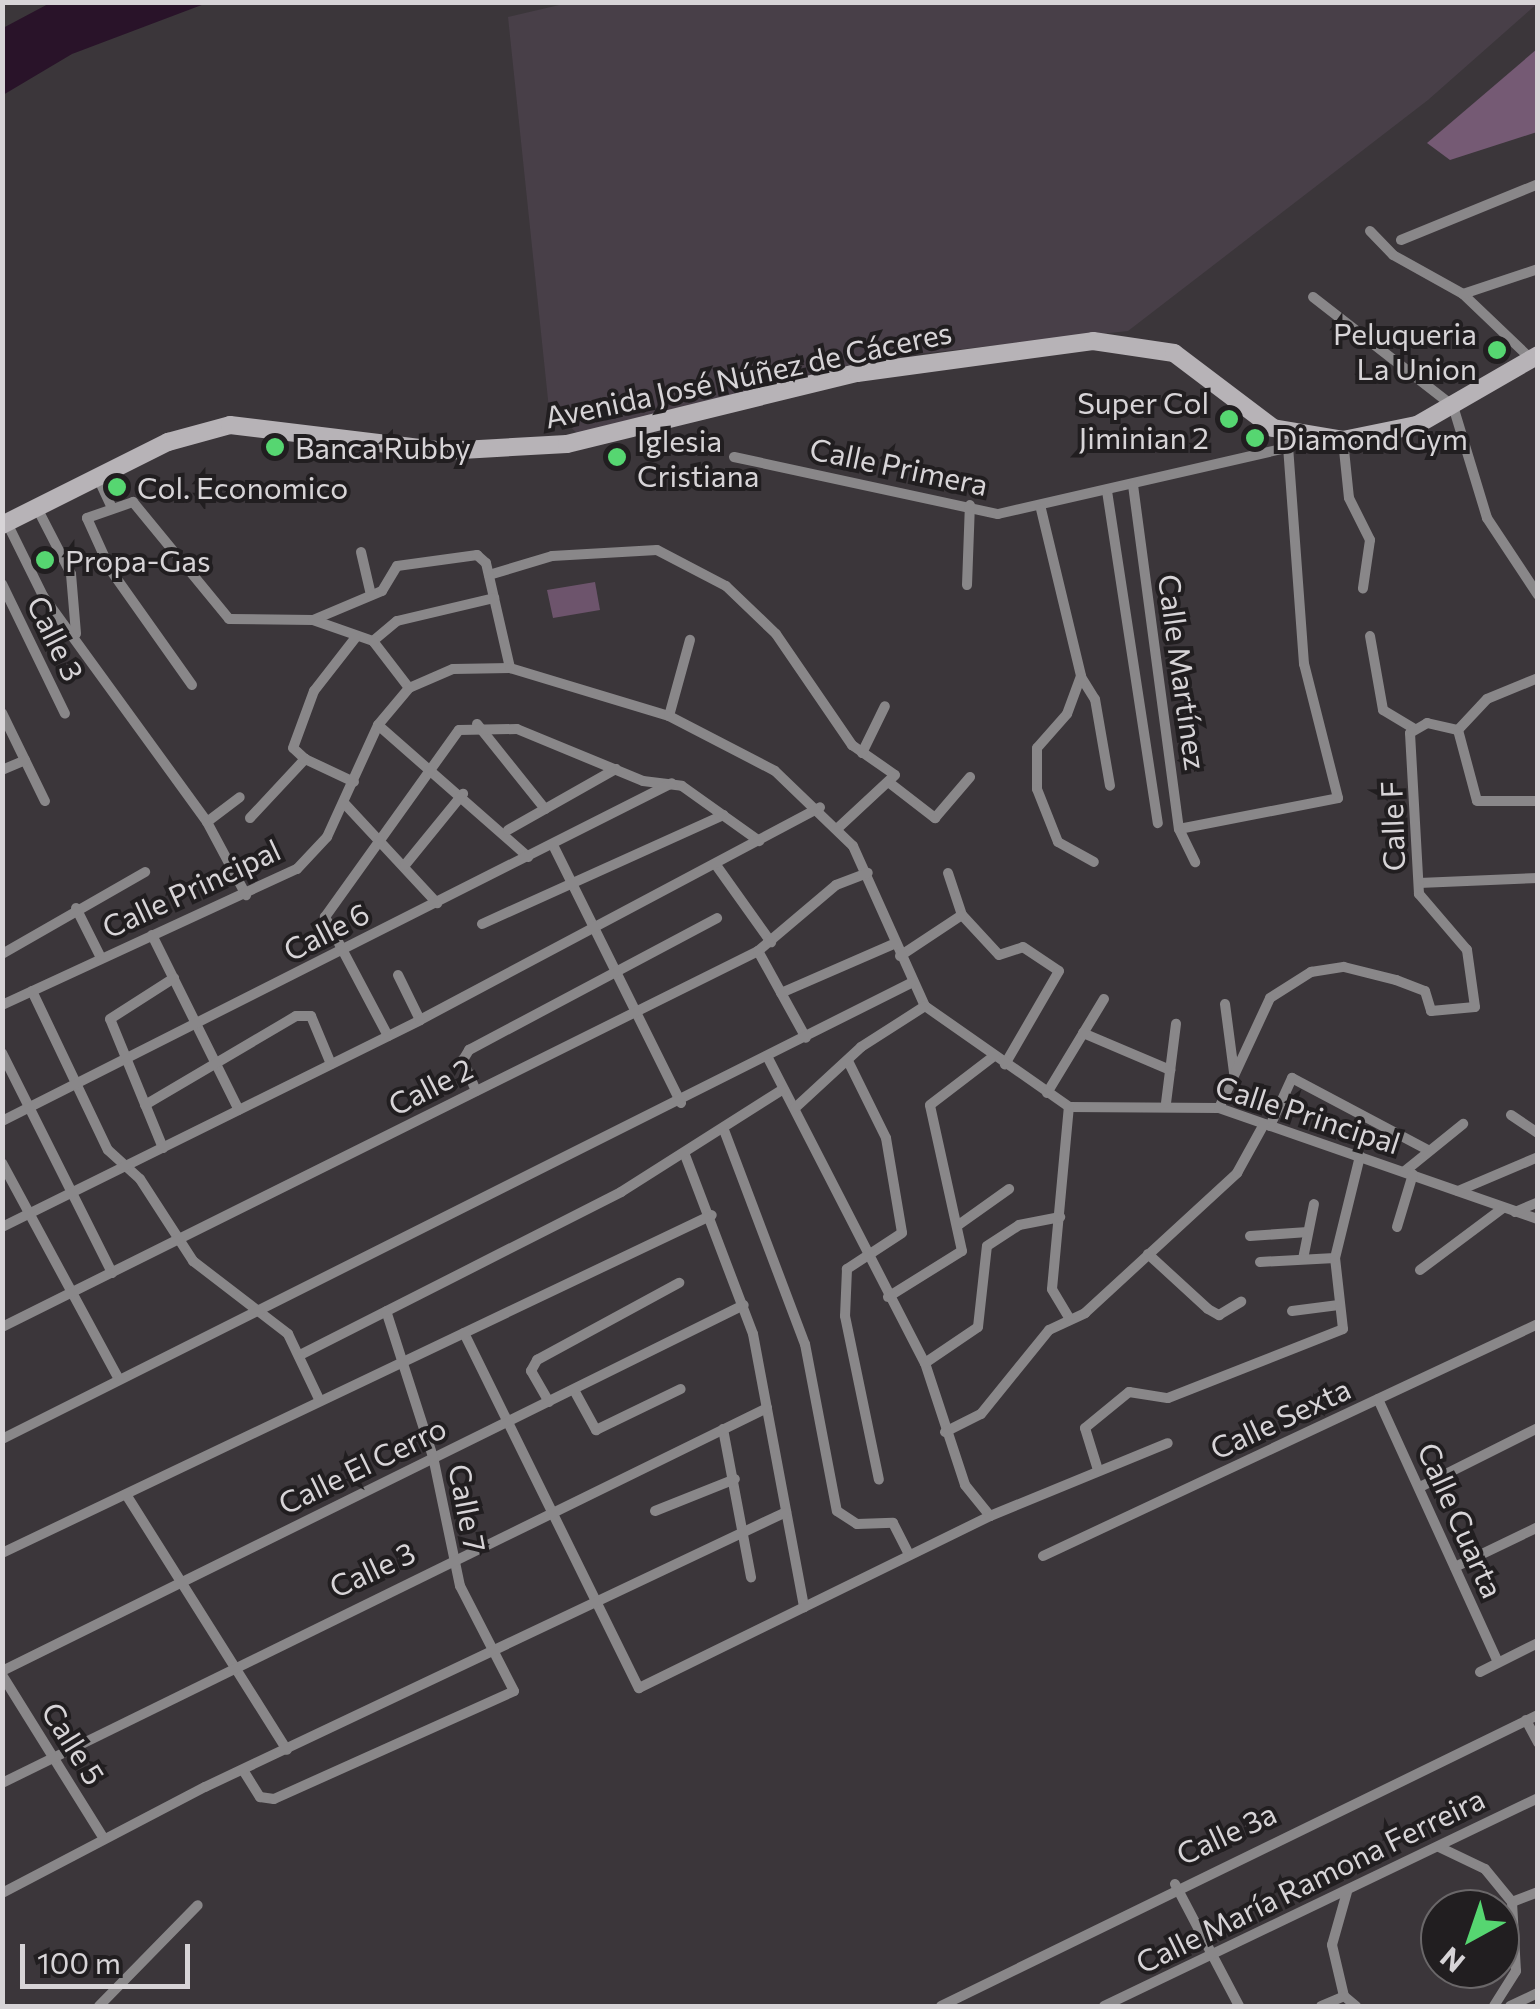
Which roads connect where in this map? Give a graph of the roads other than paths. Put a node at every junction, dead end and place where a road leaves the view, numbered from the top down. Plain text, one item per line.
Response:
1 (1538, 184) edge
2 (1370, 231) dead end
3 (1400, 240) dead end
4 (1538, 269) edge
5 (1463, 294) junction
6 (1314, 297) dead end
7 (1534, 356) edge
8 (1454, 406) junction
9 (1343, 440) junction
10 (1290, 441) junction
11 (734, 457) dead end
12 (98, 478) junction
13 (1133, 485) junction
14 (1107, 491) junction
15 (970, 505) junction
16 (37, 508) junction
17 (112, 508) junction
18 (1041, 510) junction
19 (5, 524) edge
20 (361, 552) dead end
21 (490, 575) junction
22 (2, 584) edge
23 (967, 585) dead end
24 (1364, 588) dead end
25 (371, 595) junction
26 (1538, 595) edge
27 (494, 598) junction
28 (313, 620) junction
29 (76, 634) junction
30 (1370, 636) dead end
31 (356, 637) junction
32 (690, 640) dead end
33 (372, 641) junction
34 (510, 668) junction
35 (1081, 676) junction
36 (1538, 678) edge
37 (192, 685) dead end
38 (409, 688) junction
39 (885, 706) dead end
40 (2, 713) edge
41 (65, 714) dead end
42 (669, 716) junction
43 (378, 724) junction
44 (477, 724) junction
45 (1412, 728) junction
46 (1458, 730) junction
47 (7, 734) edge
48 (862, 753) junction
49 (25, 760) junction
50 (305, 760) junction
51 (428, 768) junction
52 (616, 769) junction
53 (2, 770) edge
54 (970, 777) dead end
55 (354, 782) junction
56 (672, 784) junction
57 (891, 784) junction
58 (1110, 786) dead end
59 (463, 794) junction
60 (240, 797) dead end
61 (45, 801) dead end
62 (1538, 801) edge
63 (344, 803) junction
64 (820, 806) junction
65 (545, 809) junction
66 (723, 815) junction
67 (250, 818) dead end
68 (207, 822) junction
69 (1158, 823) dead end
70 (839, 828) junction
71 (1178, 829) junction
72 (508, 830) junction
73 (380, 839) junction
74 (759, 842) junction
75 (553, 844) junction
76 (528, 857) junction
77 (1094, 862) dead end
78 (1195, 862) dead end
79 (405, 865) junction
80 (716, 865) junction
81 (145, 872) dead end
82 (948, 872) dead end
83 (868, 873) junction
84 (1538, 878) edge
85 (1419, 883) junction
86 (575, 886) junction
87 (246, 895) junction
88 (436, 903) junction
89 (76, 908) junction
90 (962, 915) junction
91 (717, 918) dead end
92 (482, 924) dead end
93 (594, 929) junction
94 (152, 935) junction
95 (771, 942) junction
96 (896, 943) junction
97 (341, 951) junction
98 (758, 951) junction
99 (2, 954) edge
100 (900, 956) junction
101 (101, 958) junction
102 (616, 971) junction
103 (398, 976) dead end
104 (174, 978) junction
105 (911, 982) junction
106 (32, 991) junction
107 (781, 992) junction
108 (1104, 999) dead end
109 (1225, 1004) dead end
110 (2, 1005) edge
111 (925, 1006) junction
112 (638, 1010) junction
113 (420, 1020) junction
114 (196, 1024) junction
115 (1176, 1024) dead end
116 (1083, 1034) junction
117 (388, 1036) junction
118 (806, 1038) junction
119 (2, 1053) edge
120 (994, 1056) junction
121 (768, 1058) junction
122 (126, 1060) junction
123 (848, 1061) junction
124 (216, 1064) junction
125 (331, 1064) junction
126 (1005, 1064) junction
127 (1170, 1070) junction
128 (1234, 1072) junction
129 (76, 1085) junction
130 (476, 1090) junction
131 (782, 1090) junction
132 (1047, 1094) junction
133 (680, 1103) junction
134 (1166, 1103) junction
135 (145, 1105) junction
136 (30, 1108) junction
137 (795, 1108) junction
138 (1069, 1108) junction
139 (1219, 1108) junction
140 (239, 1110) junction
141 (1511, 1115) dead end
142 (2, 1122) edge
143 (1463, 1124) dead end
144 (1267, 1125) junction
145 (724, 1130) junction
146 (1538, 1134) edge
147 (163, 1148) junction
148 (1428, 1150) junction
149 (685, 1155) junction
150 (1360, 1156) junction
151 (1538, 1157) edge
152 (2, 1163) edge
153 (123, 1167) junction
154 (1409, 1172) junction
155 (1009, 1189) dead end
156 (1458, 1191) junction
157 (72, 1192) junction
158 (1538, 1202) edge
159 (1314, 1204) dead end
160 (1509, 1210) junction
161 (29, 1214) junction
162 (712, 1215) junction
163 (1060, 1217) junction
164 (1538, 1220) edge
165 (2, 1226) edge
166 (957, 1226) junction
167 (1398, 1227) dead end
168 (1308, 1232) junction
169 (1250, 1236) dead end
170 (179, 1239) junction
171 (962, 1251) junction
172 (864, 1252) junction
173 (980, 1254) junction
174 (1148, 1254) junction
175 (1335, 1258) junction
176 (1303, 1259) junction
177 (1260, 1262) dead end
178 (1420, 1270) dead end
179 (112, 1273) junction
180 (679, 1283) dead end
181 (70, 1294) junction
182 (888, 1297) junction
183 (1241, 1302) dead end
184 (1339, 1305) junction
185 (744, 1306) junction
186 (260, 1310) junction
187 (386, 1311) junction
188 (1292, 1311) dead end
189 (1068, 1316) junction
190 (1538, 1324) edge
191 (2, 1326) edge
192 (464, 1333) junction
193 (302, 1354) junction
194 (403, 1359) junction
195 (925, 1363) junction
196 (119, 1379) junction
197 (681, 1389) dead end
198 (574, 1390) junction
199 (1378, 1399) junction
200 (320, 1401) junction
201 (549, 1402) junction
202 (766, 1408) junction
203 (506, 1423) junction
204 (1538, 1428) edge
205 (723, 1429) junction
206 (945, 1432) junction
207 (2, 1439) edge
208 (1168, 1443) dead end
209 (434, 1457) junction
210 (1098, 1470) junction
211 (735, 1479) junction
212 (879, 1480) dead end
213 (1420, 1487) junction
214 (127, 1496) junction
215 (552, 1511) junction
216 (654, 1511) dead end
217 (786, 1512) junction
218 (990, 1516) junction
219 (746, 1526) junction
220 (1538, 1527) edge
221 (2, 1552) edge
222 (909, 1554) junction
223 (1043, 1556) dead end
224 (452, 1558) junction
225 (1455, 1568) junction
226 (751, 1576) dead end
227 (182, 1577) junction
228 (594, 1600) junction
229 (804, 1607) junction
230 (1538, 1643) edge
231 (490, 1655) junction
232 (1498, 1662) junction
233 (234, 1663) junction
234 (1480, 1672) dead end
235 (2, 1673) edge
236 (1532, 1718) edge
237 (1538, 1743) edge
238 (287, 1750) junction
239 (50, 1755) junction
240 (243, 1770) junction
241 (2, 1783) edge
242 (1538, 1798) edge
243 (103, 1837) junction
244 (1439, 1847) junction
245 (1175, 1884) junction
246 (1501, 1889) edge
247 (1348, 1890) junction
248 (2, 1893) edge
249 (198, 1906) dead end
250 (1214, 1956) junction
251 (1538, 1993) edge
252 (1344, 1996) junction
253 (99, 2006) edge
254 (941, 2006) edge
255 (1104, 2006) edge
256 (1239, 2006) edge
257 (1321, 2006) edge
258 (1356, 2006) edge
259 (1510, 2006) edge

1 - 3 street
2 - 5 street
4 - 5 street
5 - 7 street
6 - 8 street
7 - 8 main road, Avenida José Núñez de Cáceres
8 - 9 main road, Avenida José Núñez de Cáceres
8 - 26 street
9 - 10 main road, Avenida José Núñez de Cáceres
9 - 24 street
10 - 12 main road, Avenida José Núñez de Cáceres
10 - 13 street, Calle Primera
10 - 71 street
11 - 15 street, Calle Primera
12 - 16 main road, Avenida José Núñez de Cáceres
12 - 17 street
13 - 14 street, Calle Primera
13 - 71 street, Calle Martínez
14 - 18 street, Calle Primera
14 - 69 street
15 - 18 street, Calle Primera
15 - 23 street
16 - 19 main road, Avenida José Núñez de Cáceres
16 - 29 street
17 - 28 street
17 - 37 street
18 - 35 street
19 - 29 street
20 - 25 street
21 - 25 street
21 - 27 street
21 - 48 street
22 - 41 street, Calle 3
25 - 28 street
27 - 33 street
27 - 34 street
28 - 31 street
29 - 68 street
30 - 45 street
31 - 33 street
31 - 50 street
32 - 42 street
33 - 38 street
34 - 38 street, Calle Principal
34 - 42 street, Calle Principal
35 - 58 street
35 - 77 street
36 - 46 street
38 - 43 street, Calle Principal
39 - 48 street
40 - 47 street
42 - 64 street, Calle Principal
43 - 51 street
43 - 55 street, Calle Principal
44 - 51 street
44 - 52 street
44 - 65 street
45 - 46 street
45 - 85 street, Calle F
46 - 62 street
47 - 49 street
48 - 57 street
49 - 53 street
49 - 61 street
50 - 55 street
50 - 67 street
51 - 59 street
51 - 73 street
52 - 56 street
52 - 65 street
54 - 57 street
55 - 63 street, Calle Principal
56 - 66 street
56 - 75 street, Calle 6
57 - 70 street
59 - 72 street
59 - 79 street
60 - 68 street
63 - 73 street
63 - 87 street, Calle Principal
64 - 70 street, Calle Principal
64 - 74 street
65 - 72 street
66 - 74 street
66 - 86 street
68 - 87 street
70 - 83 street, Calle Principal
71 - 78 street, Calle Martínez
72 - 76 street
73 - 79 street
73 - 97 street
74 - 80 street
75 - 76 street, Calle 6
75 - 86 street
76 - 88 street, Calle 6
79 - 88 street
80 - 93 street
80 - 95 street
81 - 89 street
82 - 90 street
83 - 95 street, Calle 2
83 - 96 street, Calle Principal
84 - 85 street
85 - 128 street, Calle F
86 - 92 street
86 - 93 street
87 - 94 street, Calle Principal
88 - 97 street, Calle 6
89 - 99 street
89 - 101 street
90 - 100 street
90 - 126 street
91 - 102 street
93 - 102 street
93 - 113 street
94 - 101 street, Calle Principal
94 - 104 street
95 - 98 street, Calle 2
96 - 100 street, Calle Principal
96 - 107 street
97 - 114 street, Calle 6
97 - 117 street
98 - 107 street
98 - 112 street, Calle 2
100 - 105 street, Calle Principal
101 - 106 street, Calle Principal
102 - 112 street
102 - 130 street
103 - 113 street
104 - 114 street
104 - 122 street
105 - 111 street, Calle Principal
105 - 118 street
106 - 110 street, Calle Principal
106 - 129 street
107 - 118 street
108 - 116 street
109 - 128 street
111 - 120 street, Calle Principal
111 - 123 street
112 - 130 street, Calle 2
112 - 133 street
113 - 117 street
114 - 122 street, Calle 6
114 - 124 street
115 - 127 street
116 - 127 street
116 - 132 street
117 - 125 street
118 - 121 street
119 - 136 street
120 - 126 street, Calle Principal
120 - 166 street
121 - 131 street
121 - 133 street
122 - 129 street, Calle 6
122 - 135 street
123 - 137 street
123 - 172 street
124 - 125 street
124 - 135 street
124 - 140 street
125 - 140 street
126 - 132 street, Calle Principal
127 - 134 street
128 - 139 street
129 - 136 street, Calle 6
129 - 153 street
130 - 170 street, Calle 2
131 - 137 street
131 - 145 street
132 - 138 street, Calle Principal
133 - 186 street
134 - 138 street, Calle Principal
134 - 139 street, Calle Principal
135 - 147 street
136 - 142 street, Calle 6
136 - 157 street
137 - 172 street
138 - 163 street
139 - 144 street, Calle Principal
140 - 147 street
141 - 146 street
143 - 148 street
144 - 148 street
144 - 150 street, Calle Principal
144 - 174 street
145 - 149 street
145 - 222 street
147 - 153 street
148 - 154 street
149 - 162 street
149 - 187 street
150 - 154 street, Calle Principal
150 - 175 street
151 - 156 street
152 - 161 street
153 - 157 street
153 - 170 street
154 - 156 street, Calle Principal
154 - 167 street
155 - 166 street
156 - 160 street, Calle Principal
157 - 161 street
157 - 179 street
158 - 160 street
159 - 168 street
160 - 164 street, Calle Principal
160 - 178 street
161 - 165 street
161 - 181 street
162 - 185 street
162 - 192 street
163 - 173 street
163 - 189 street
166 - 171 street
168 - 169 street
168 - 176 street
170 - 179 street, Calle 2
170 - 186 street
171 - 173 street
171 - 182 street
172 - 182 street
172 - 212 street
173 - 195 street
174 - 183 street
174 - 189 street
175 - 176 street
175 - 184 street
176 - 177 street
179 - 181 street, Calle 2
180 - 201 street
181 - 191 street, Calle 2
181 - 196 street
182 - 195 street
184 - 188 street
184 - 210 street
185 - 198 street, Calle El Cerro
185 - 202 street
186 - 193 street
186 - 196 street
187 - 193 street
187 - 194 street, Calle 7
189 - 206 street
190 - 199 street, Calle Sexta
192 - 194 street
192 - 203 street
193 - 200 street
194 - 200 street
194 - 209 street, Calle 7
195 - 206 street
196 - 207 street
197 - 198 street
198 - 201 street, Calle El Cerro
199 - 213 street, Calle Cuarta
199 - 223 street, Calle Sexta
200 - 214 street
201 - 203 street, Calle El Cerro
202 - 205 street, Calle 3
202 - 217 street
203 - 209 street, Calle El Cerro
203 - 215 street
204 - 213 street
205 - 211 street
205 - 215 street, Calle 3
206 - 218 street
208 - 210 street
209 - 224 street, Calle 7
209 - 227 street, Calle El Cerro
210 - 218 street
211 - 216 street
211 - 219 street
213 - 225 street, Calle Cuarta
214 - 221 street
214 - 227 street
215 - 224 street, Calle 3
215 - 228 street
217 - 219 street
217 - 229 street
218 - 222 street
219 - 226 street
219 - 228 street
220 - 225 street
222 - 229 street
224 - 231 street, Calle 7
224 - 233 street, Calle 3
225 - 232 street, Calle Cuarta
227 - 233 street
227 - 235 street, Calle El Cerro
228 - 229 street
228 - 231 street
230 - 232 street
231 - 238 street
231 - 240 street, Calle 7
232 - 234 street
233 - 238 street
233 - 239 street, Calle 3
235 - 239 street, Calle 5
236 - 237 street
236 - 245 street, Calle 3a
238 - 240 street
239 - 241 street, Calle 3
239 - 243 street, Calle 5
240 - 243 street
242 - 244 street, Calle María Ramona Ferreira
243 - 248 street
244 - 246 street
244 - 247 street, Calle María Ramona Ferreira
245 - 250 street
245 - 254 street, Calle 3a
247 - 250 street, Calle María Ramona Ferreira
247 - 252 street
249 - 253 street
250 - 255 street, Calle María Ramona Ferreira
250 - 256 street
251 - 259 street
252 - 257 street
252 - 258 street

